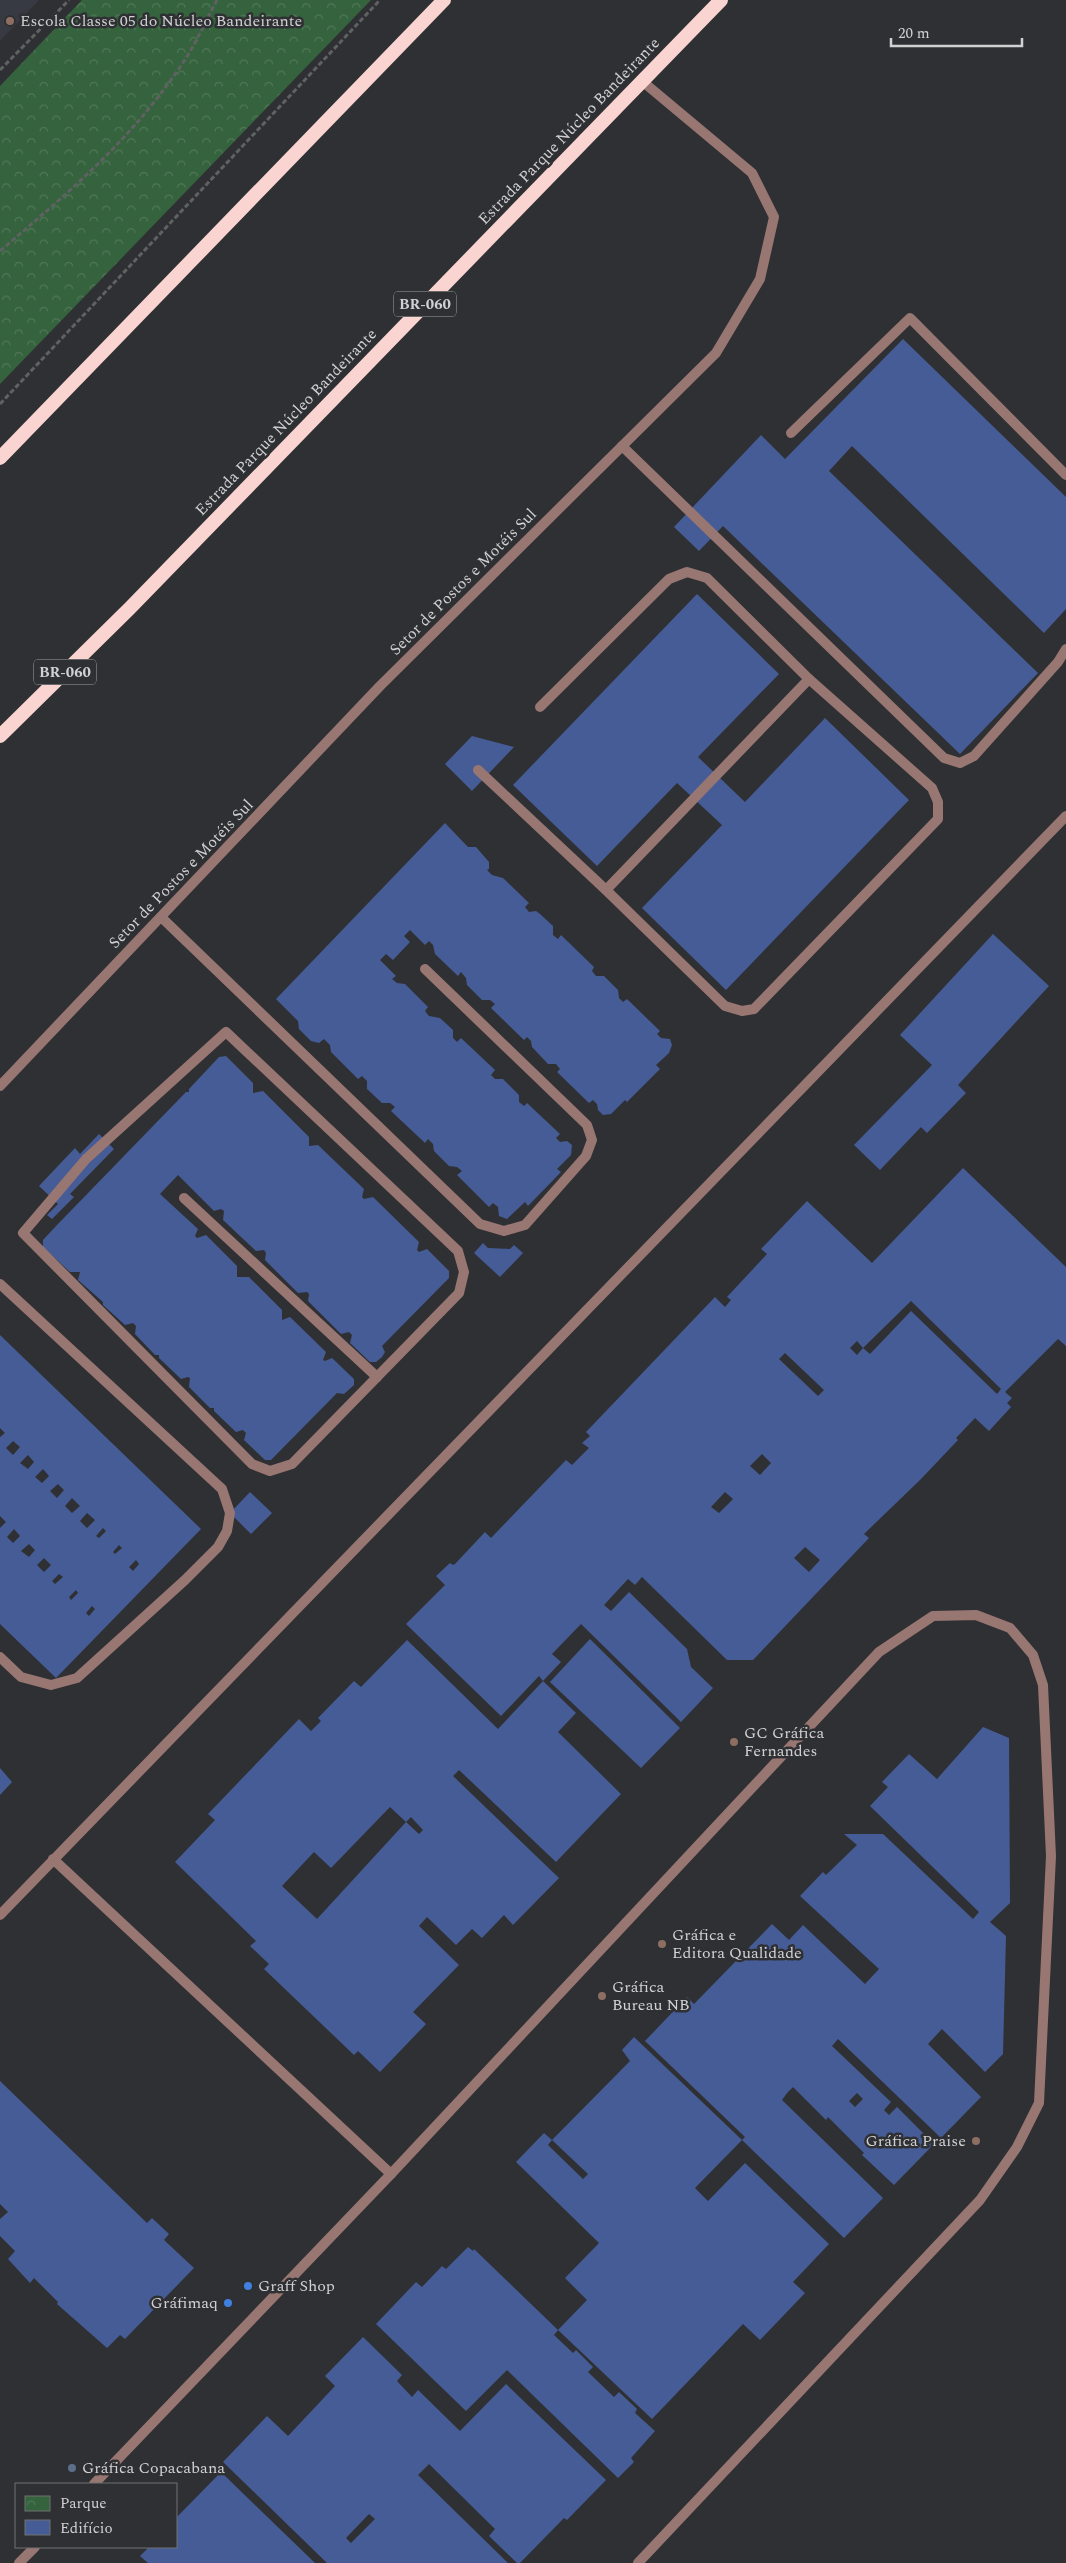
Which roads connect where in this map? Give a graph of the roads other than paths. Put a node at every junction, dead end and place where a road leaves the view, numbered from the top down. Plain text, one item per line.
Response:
1 (444, 0) edge
2 (721, 0) edge
3 (642, 81) junction
4 (791, 433) dead end
5 (622, 446) junction
6 (0, 458) edge
7 (1066, 475) edge
8 (1066, 648) edge
9 (809, 679) junction
10 (540, 707) dead end
11 (0, 736) edge
12 (478, 770) dead end
13 (1066, 816) edge
14 (606, 890) junction
15 (161, 917) junction
16 (425, 970) dead end
17 (0, 1086) edge
18 (184, 1198) dead end
19 (0, 1284) edge
20 (377, 1377) junction
21 (0, 1657) edge
22 (53, 1858) junction
23 (0, 1915) edge
24 (391, 2174) junction
25 (95, 2483) edge
26 (34, 2548) edge
27 (19, 2563) edge
28 (638, 2563) edge

1 - 6 highway
2 - 3 highway, Estrada Parque Núcleo Bandeirante / BR-060
3 - 5 lane, Setor de Postos e Motéis Sul
3 - 11 highway, Estrada Parque Núcleo Bandeirante / BR-060
4 - 7 lane
5 - 8 lane
5 - 15 lane, Setor de Postos e Motéis Sul
9 - 10 lane
9 - 14 lane
9 - 14 lane
12 - 14 lane
13 - 22 lane
15 - 16 lane
15 - 17 lane, Setor de Postos e Motéis Sul
18 - 20 lane
19 - 21 lane
20 - 20 lane
22 - 23 lane
22 - 24 lane
24 - 25 lane
24 - 28 lane
26 - 27 lane

